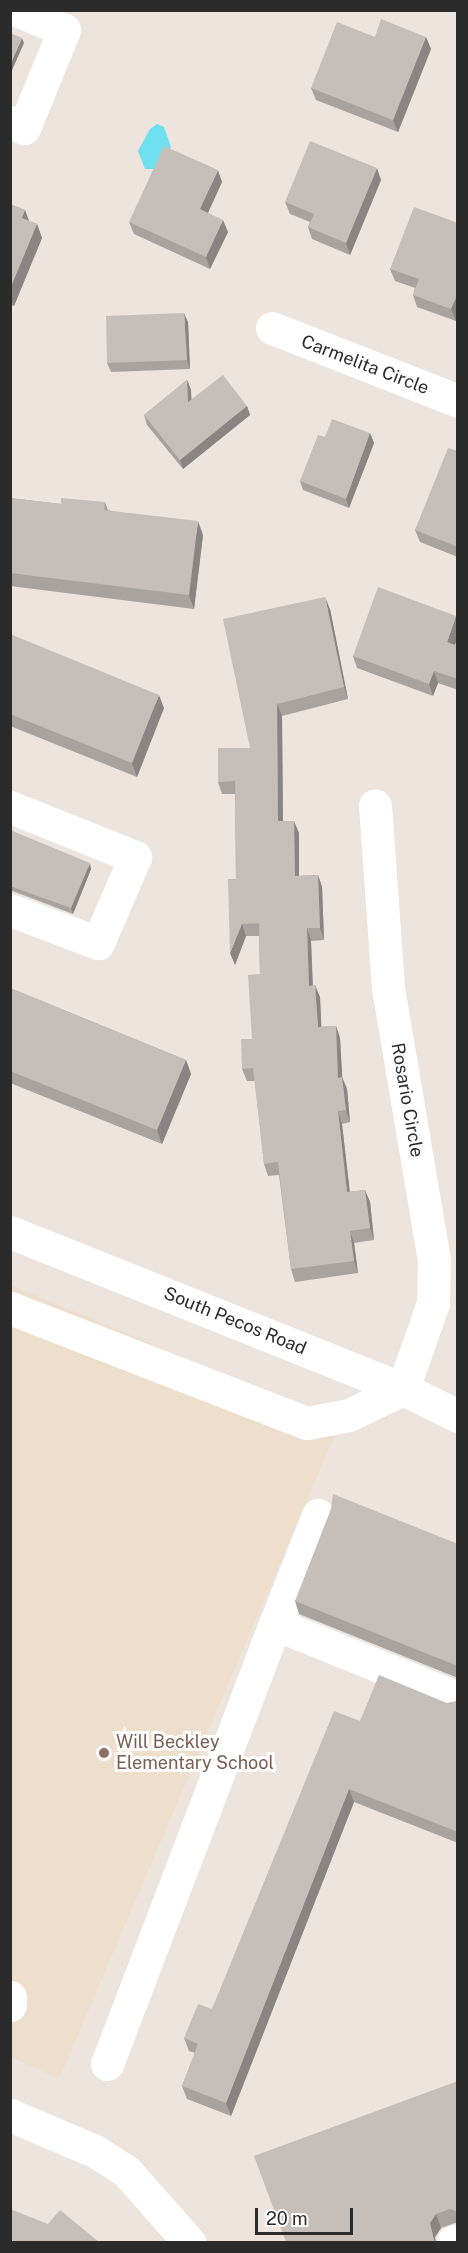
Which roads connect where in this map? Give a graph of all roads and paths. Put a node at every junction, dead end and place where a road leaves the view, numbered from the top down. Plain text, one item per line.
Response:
1 (17, 10) edge
2 (10, 123) edge
3 (272, 328) dead end
4 (458, 401) edge
5 (375, 805) dead end
6 (10, 807) edge
7 (10, 910) edge
8 (10, 1232) edge
9 (10, 1308) edge
10 (403, 1389) junction
11 (458, 1416) edge
12 (318, 1515) dead end
13 (275, 1624) junction
14 (458, 1698) edge
15 (10, 1997) edge
16 (10, 2005) edge
17 (107, 2064) dead end
18 (10, 2115) edge
19 (458, 2241) edge
20 (189, 2242) edge
21 (453, 2242) edge

1 - 2 street
3 - 4 street, Carmelita Circle
5 - 10 street, Rosario Circle
6 - 7 street
8 - 10 street, South Pecos Road
9 - 10 street
10 - 11 street, South Pecos Road
12 - 13 street
13 - 14 street
13 - 17 street
15 - 16 street
18 - 20 street
19 - 21 street

